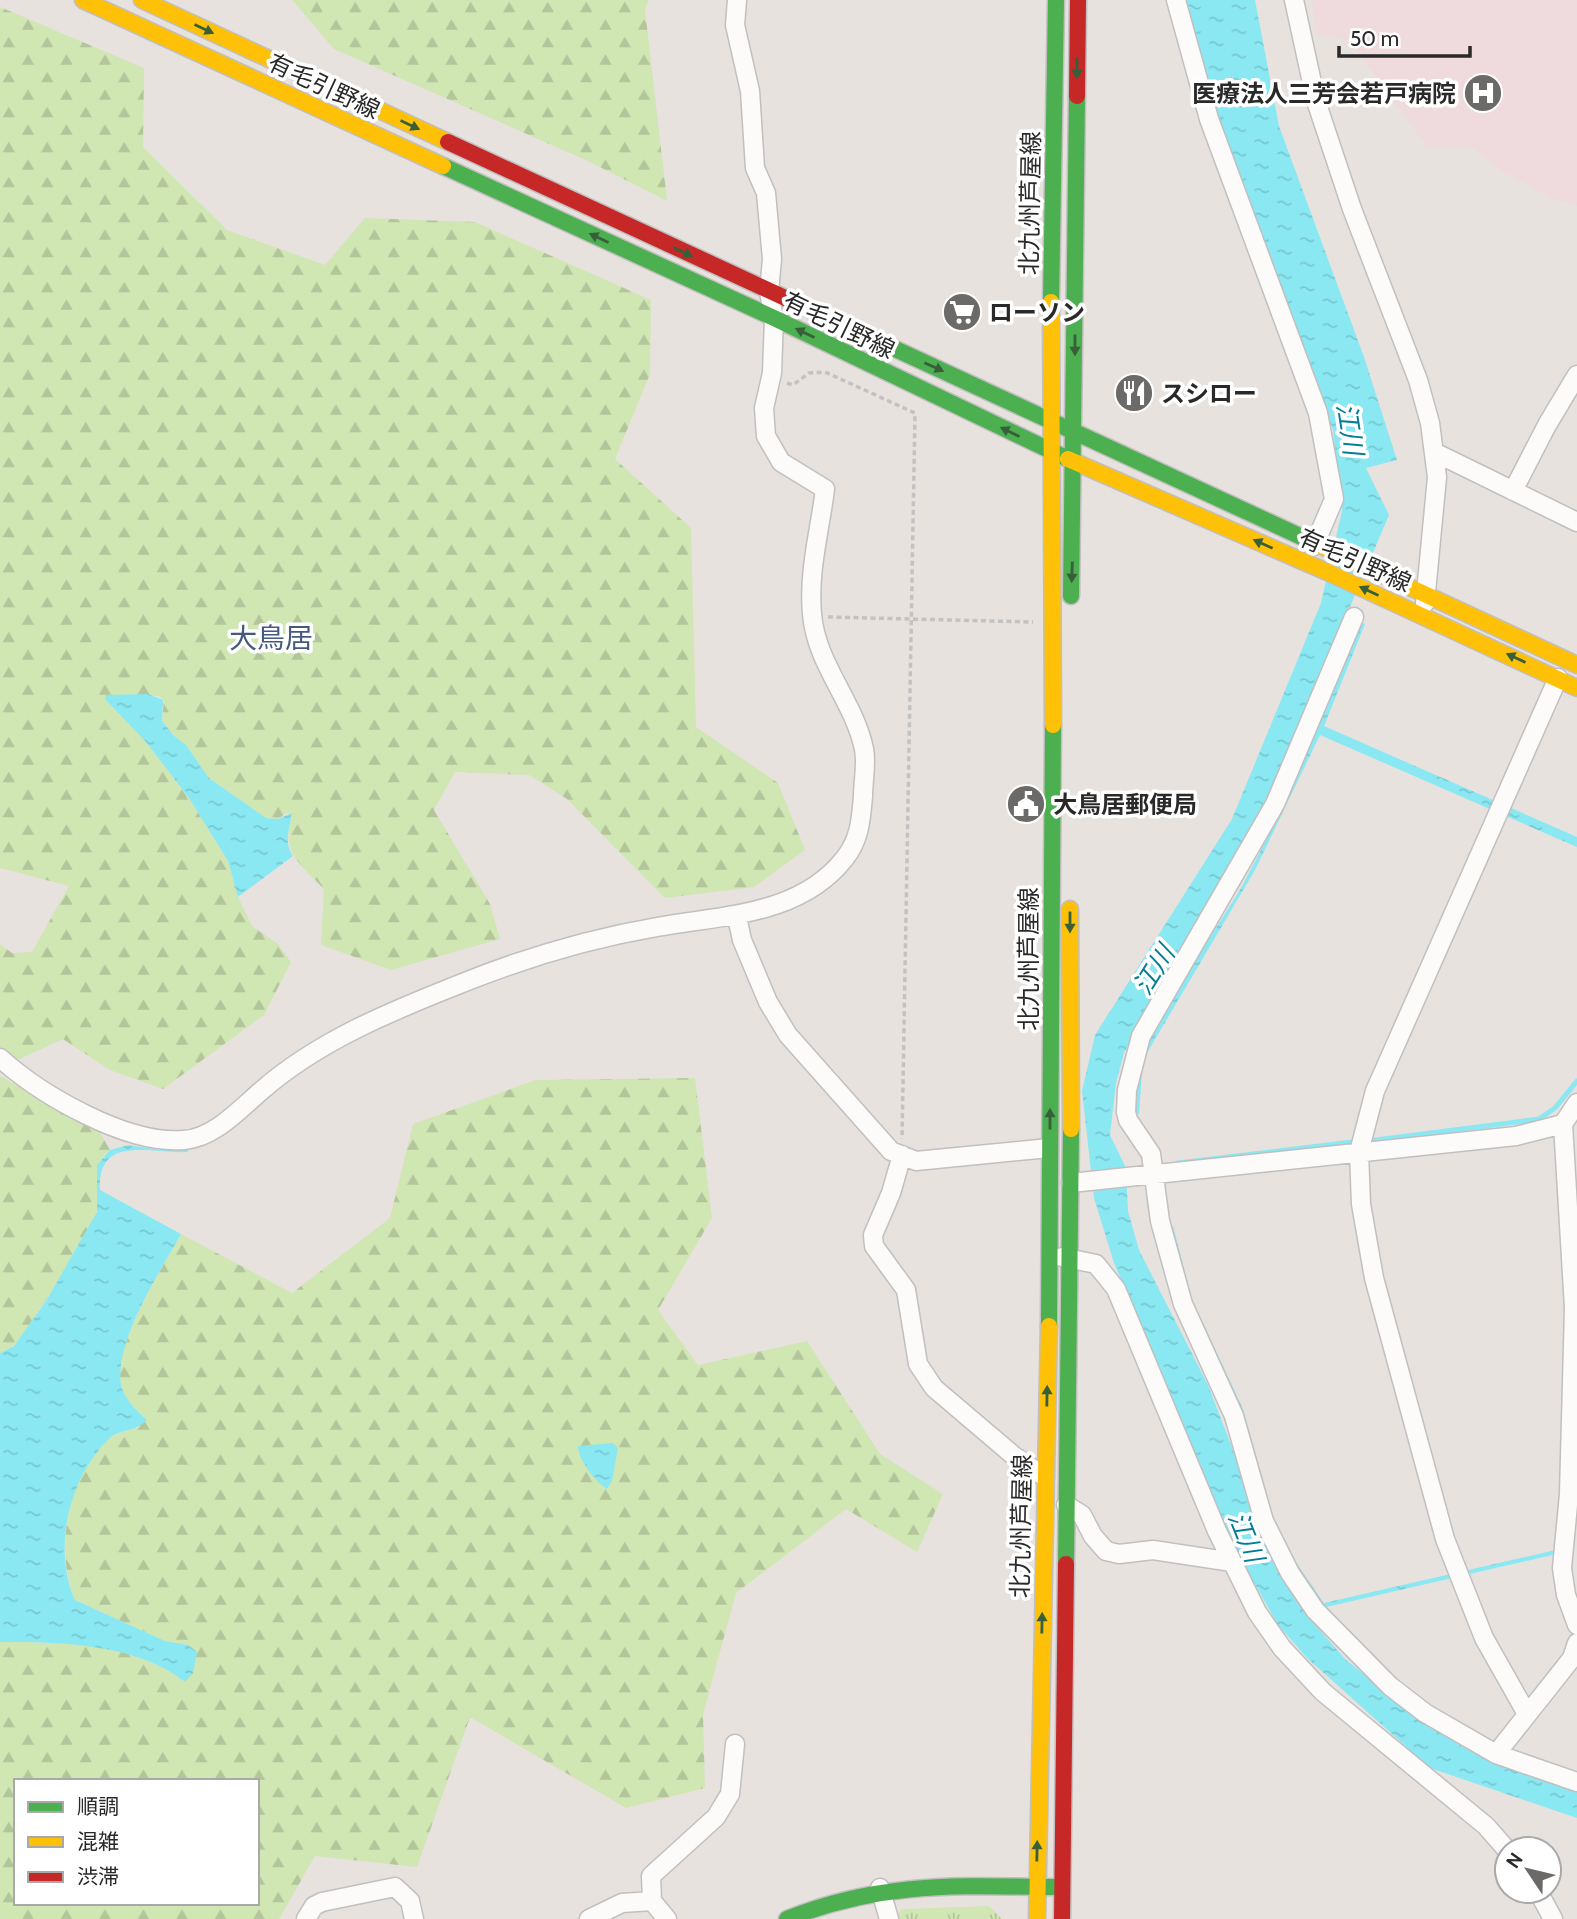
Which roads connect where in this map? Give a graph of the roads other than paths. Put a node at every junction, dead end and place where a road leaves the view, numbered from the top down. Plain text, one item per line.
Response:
1 (83, 0) edge
2 (142, 0) edge
3 (737, 0) edge
4 (1056, 0) edge
5 (1077, 0) edge
6 (1176, 0) edge
7 (1294, 0) edge
8 (769, 292) junction
9 (774, 318) junction
10 (1577, 375) edge
11 (1049, 419) junction
12 (1075, 433) junction
13 (1051, 452) junction
14 (1434, 452) junction
15 (1075, 461) junction
16 (1513, 491) junction
17 (1577, 522) edge
18 (1321, 549) junction
19 (1422, 592) junction
20 (1071, 608) dead end
21 (1418, 613) junction
22 (1354, 617) dead end
23 (1577, 665) edge
24 (1558, 678) junction
25 (1577, 688) edge
26 (1070, 896) dead end
27 (737, 917) junction
28 (0, 1058) edge
29 (1577, 1103) edge
30 (1563, 1124) junction
31 (1049, 1148) junction
32 (1359, 1152) junction
33 (902, 1156) junction
34 (1152, 1176) junction
35 (1071, 1184) junction
36 (1050, 1256) junction
37 (1069, 1257) junction
38 (1045, 1477) junction
39 (1066, 1505) junction
40 (1232, 1562) junction
41 (1577, 1622) edge
42 (1577, 1643) edge
43 (1527, 1713) junction
44 (735, 1744) dead end
45 (1496, 1754) junction
46 (1577, 1782) edge
47 (1494, 1835) edge
48 (1036, 1887) junction
49 (880, 1888) junction
50 (1061, 1888) junction
51 (652, 1901) junction
52 (306, 1919) edge
53 (414, 1919) edge
54 (589, 1919) edge
55 (667, 1919) edge
56 (787, 1919) edge
57 (888, 1919) edge
58 (1037, 1919) edge
59 (1062, 1919) edge

9 -> 1 main road, 有毛引野線
2 -> 8 main road, 有毛引野線
3 - 8 street
4 - 11 main road, 北九州芦屋線
5 -> 12 main road, 北九州芦屋線
6 - 18 street
7 - 14 street
8 - 9 street
8 -> 11 main road, 有毛引野線
13 -> 9 main road, 有毛引野線
9 - 27 street
10 - 16 street
11 - 12 main road, 有毛引野線
11 - 13 main road, 北九州芦屋線
12 - 15 main road, 北九州芦屋線
12 - 18 main road, 有毛引野線
13 - 15 main road, 有毛引野線
31 -> 13 main road, 北九州芦屋線
14 - 16 street
14 - 19 street
15 -> 20 main road, 北九州芦屋線
21 -> 15 main road, 有毛引野線
16 - 17 street
18 - 19 main road, 有毛引野線
19 - 21 street
19 - 23 main road, 有毛引野線
24 -> 21 main road, 有毛引野線
22 - 34 street
24 - 25 main road, 有毛引野線
24 - 32 street
26 -> 35 main road, 北九州芦屋線
27 - 28 street
27 - 33 street
29 - 30 street
30 - 32 street
30 - 41 street
31 - 33 street
31 - 36 main road, 北九州芦屋線
32 - 34 street
32 - 43 street
33 - 38 street
34 - 35 street
34 - 45 street
35 - 37 main road, 北九州芦屋線
36 - 37 street
38 -> 36 main road, 北九州芦屋線
37 - 39 main road, 北九州芦屋線
37 - 40 street
48 -> 38 main road, 北九州芦屋線
39 - 40 street
39 - 50 main road, 北九州芦屋線
40 - 47 street
42 - 43 street
43 - 45 street
44 - 51 street
45 - 46 street
48 - 49 main road
48 - 50 main road
48 - 58 main road, 北九州芦屋線
49 - 56 main road
49 - 57 street
50 - 59 main road, 北九州芦屋線
51 - 54 street
51 - 55 street
52 - 53 street

